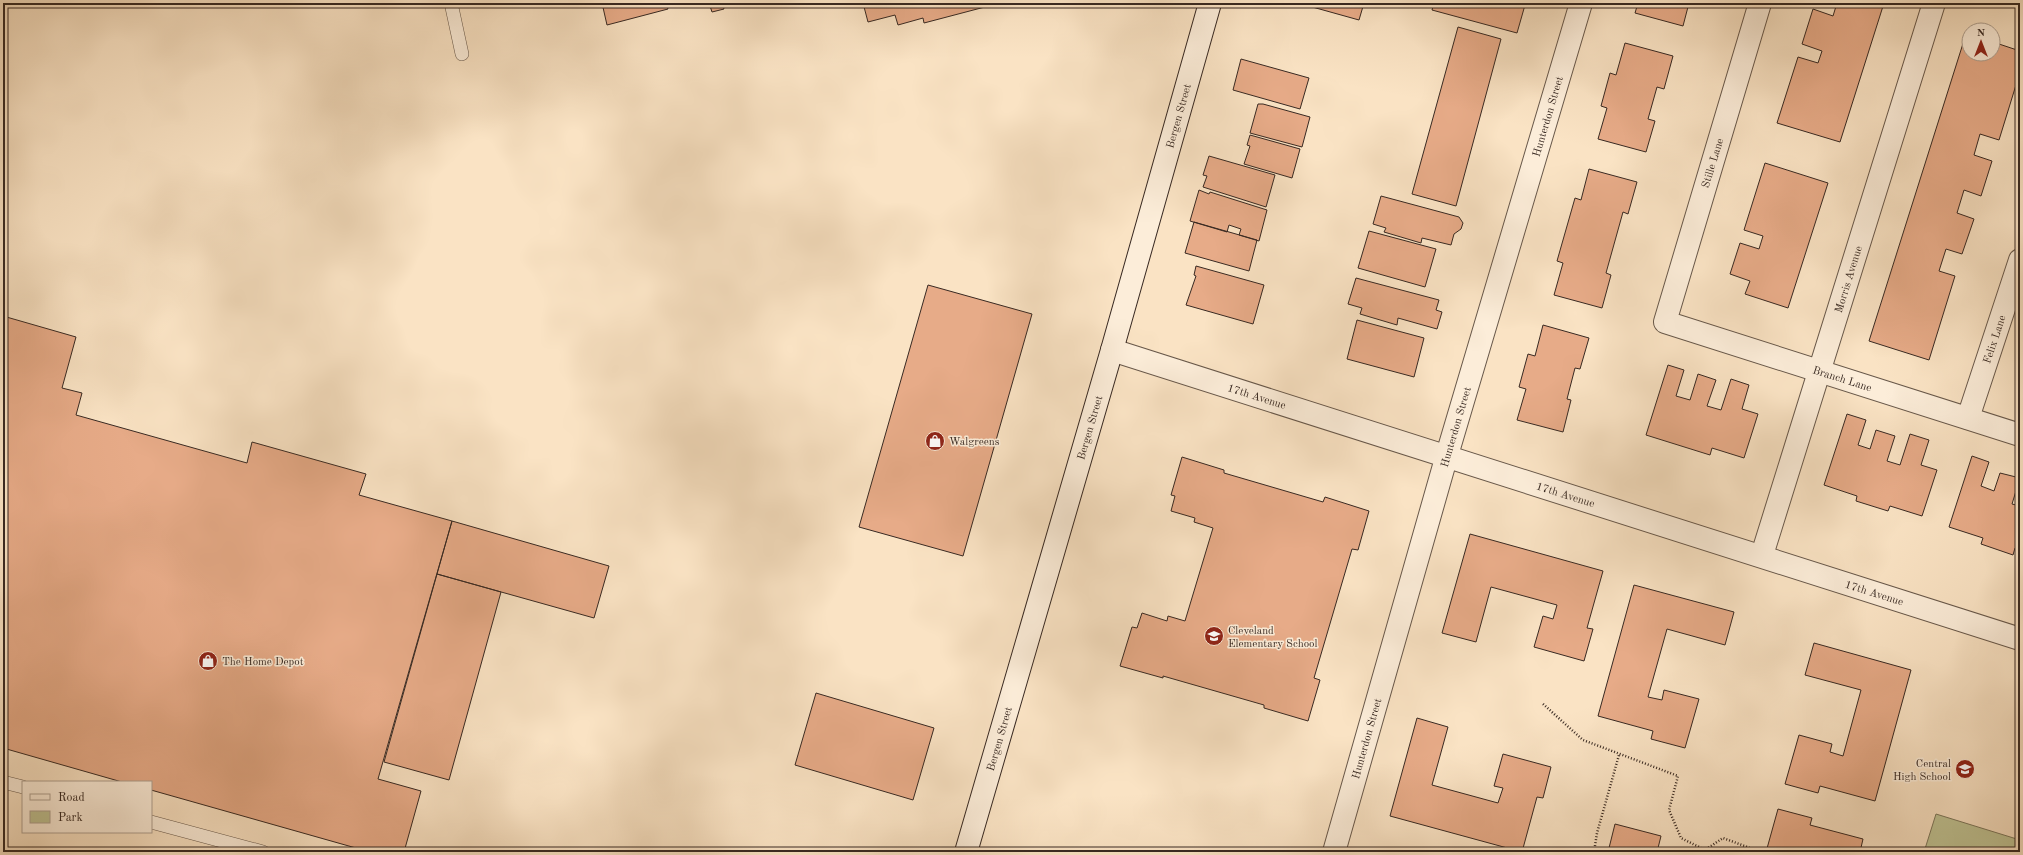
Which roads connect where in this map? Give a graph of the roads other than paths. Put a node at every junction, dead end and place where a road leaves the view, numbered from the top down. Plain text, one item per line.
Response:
1 (451, 3) edge
2 (1210, 3) edge
3 (1582, 3) edge
4 (1760, 3) edge
5 (1934, 3) edge
6 (462, 54) dead end
7 (2020, 260) edge
8 (1665, 322) joint
9 (1112, 350) junction
10 (1820, 372) junction
11 (1968, 418) junction
12 (2020, 435) edge
13 (1447, 455) junction
14 (1762, 555) junction
15 (2020, 639) edge
16 (3, 782) edge
17 (22, 788) edge
18 (152, 822) edge
19 (263, 852) edge
20 (966, 852) edge
21 (1334, 852) edge

1 - 6 lane
2 - 9 street, Bergen Street
3 - 13 street, Hunterdon Street
4 - 8 street, Stille Lane
5 - 10 street, Morris Avenue
7 - 11 street, Felix Lane
8 - 10 street, Branch Lane
9 - 13 street, 17th Avenue
9 - 20 street, Bergen Street
10 - 11 street, Branch Lane
10 - 14 street, Morris Avenue
11 - 12 street, Branch Lane
13 - 14 street, 17th Avenue
13 - 21 street, Hunterdon Street
14 - 15 street, 17th Avenue
16 - 17 lane
18 - 19 lane

